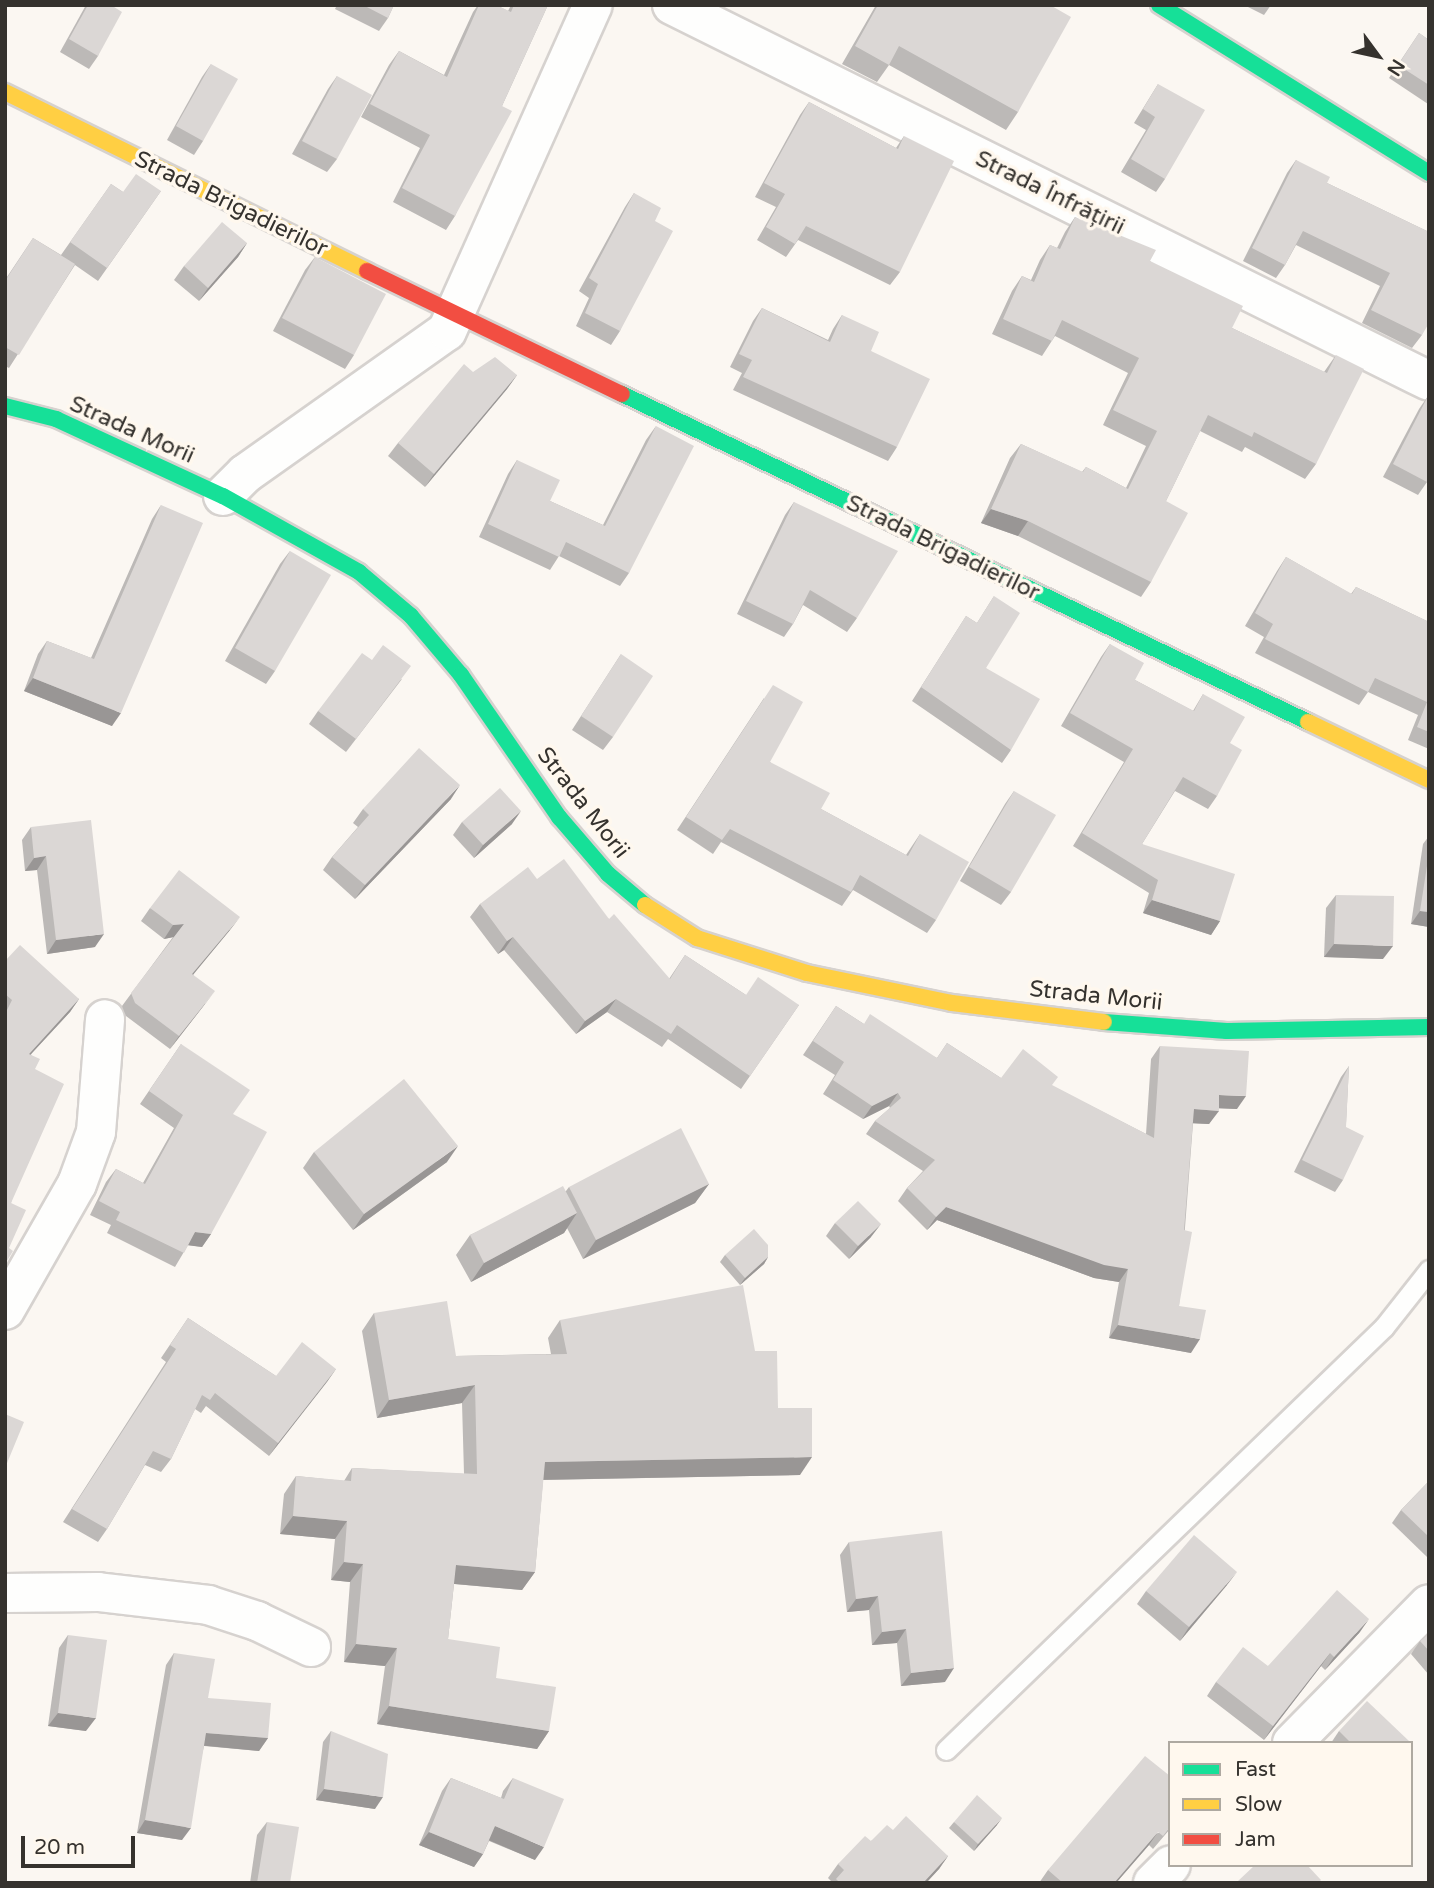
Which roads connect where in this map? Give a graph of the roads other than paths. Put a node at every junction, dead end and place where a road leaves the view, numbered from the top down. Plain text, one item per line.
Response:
1 (593, 5) edge
2 (672, 5) edge
3 (1159, 5) edge
4 (5, 92) edge
5 (1429, 173) edge
6 (457, 315) junction
7 (1429, 381) edge
8 (5, 406) edge
9 (223, 496) junction
10 (1429, 780) edge
11 (105, 1019) dead end
12 (1429, 1027) edge
13 (1429, 1270) edge
14 (5, 1310) edge
15 (5, 1593) edge
16 (1429, 1604) edge
17 (311, 1647) dead end
18 (1294, 1741) edge
19 (946, 1750) dead end
20 (1169, 1867) edge
21 (1153, 1883) edge

1 - 6 street
2 - 7 street, Strada Înfrățirii
3 - 5 street
4 - 6 street, Strada Brigadierilor
6 - 9 street
6 - 10 street, Strada Brigadierilor
8 - 9 street, Strada Morii
9 - 12 street, Strada Morii
11 - 14 street
13 - 19 lane
15 - 17 street
16 - 18 street
20 - 21 street

